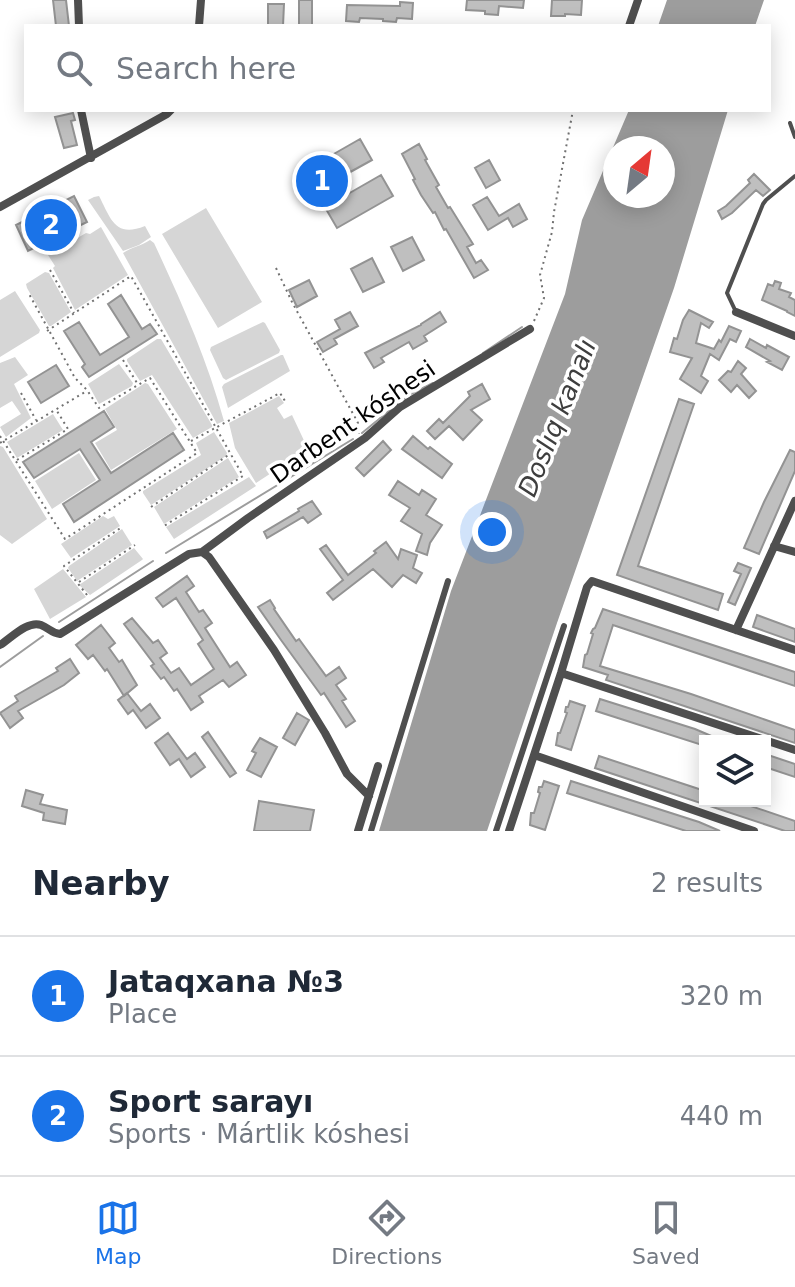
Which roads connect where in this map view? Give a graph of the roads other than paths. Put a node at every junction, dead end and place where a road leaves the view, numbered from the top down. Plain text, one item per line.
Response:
1 (78, 0) edge
2 (201, 0) edge
3 (638, 0) edge
4 (79, 24) edge
5 (199, 24) edge
6 (630, 24) edge
7 (81, 112) edge
8 (169, 112) edge
9 (790, 123) dead end
10 (795, 137) edge
11 (91, 158) junction
12 (795, 176) edge
13 (0, 207) edge
14 (736, 312) joint
15 (530, 329) road end
16 (795, 336) edge
17 (795, 501) edge
18 (774, 546) junction
19 (202, 552) junction
20 (795, 552) edge
21 (448, 581) dead end
22 (564, 626) dead end
23 (736, 630) junction
24 (0, 645) edge
25 (795, 650) edge
26 (561, 673) junction
27 (795, 750) edge
28 (534, 755) junction
29 (378, 766) dead end
30 (369, 796) junction
31 (358, 831) edge
32 (371, 831) edge
33 (496, 831) edge
34 (509, 831) edge
35 (754, 831) edge

1 - 4 street
2 - 5 street
3 - 6 street
7 - 11 street
8 - 11 street
9 - 10 lane
11 - 13 street
12 - 14 lane
14 - 16 street
15 - 19 street, Darbent kóshesi
17 - 18 street
18 - 20 street
18 - 23 street
19 - 24 street, Darbent kóshesi
19 - 30 street
21 - 32 street
22 - 33 street
23 - 25 street
23 - 26 street
26 - 27 street
26 - 28 street
28 - 34 street
28 - 35 street
29 - 30 street
30 - 31 street

